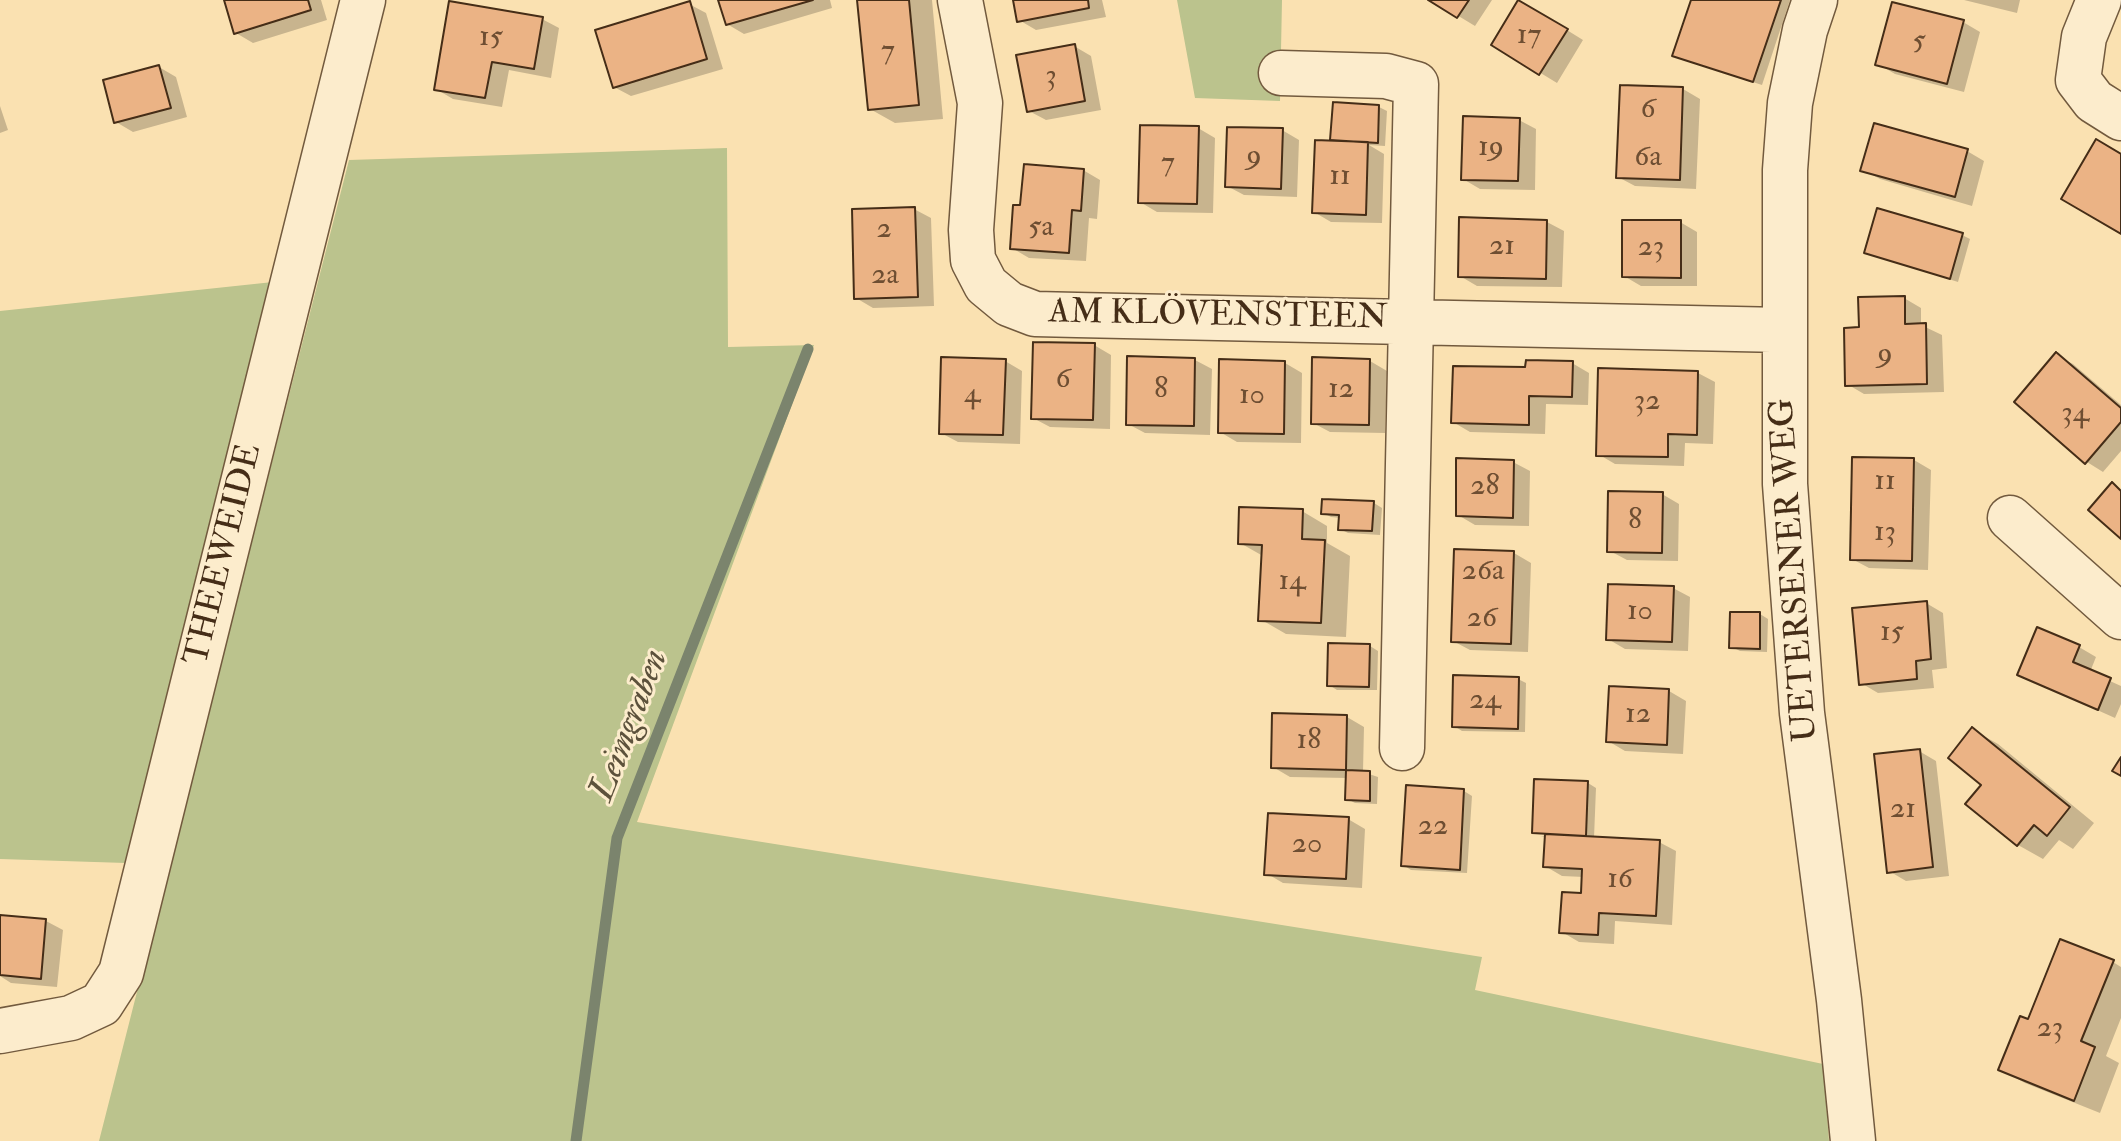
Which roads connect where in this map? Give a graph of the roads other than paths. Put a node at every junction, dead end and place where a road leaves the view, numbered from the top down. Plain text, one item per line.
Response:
1 (363, 0) edge
2 (960, 0) edge
3 (1815, 0) edge
4 (2099, 0) edge
5 (1281, 73) dead end
6 (2121, 118) edge
7 (1412, 322) junction
8 (1783, 330) junction
9 (2010, 518) dead end
10 (2121, 617) edge
11 (1402, 748) dead end
12 (0, 1031) edge
13 (1853, 1141) edge

1 - 12 street, THEEWEIDE
2 - 7 street, AM KLÖVENSTEEN
3 - 8 street, UETERSENER WEG
4 - 6 street
5 - 7 street, AM KLÖVENSTEEN
7 - 8 street, AM KLÖVENSTEEN
7 - 11 street, AM KLÖVENSTEEN
8 - 13 street, UETERSENER WEG
9 - 10 street

